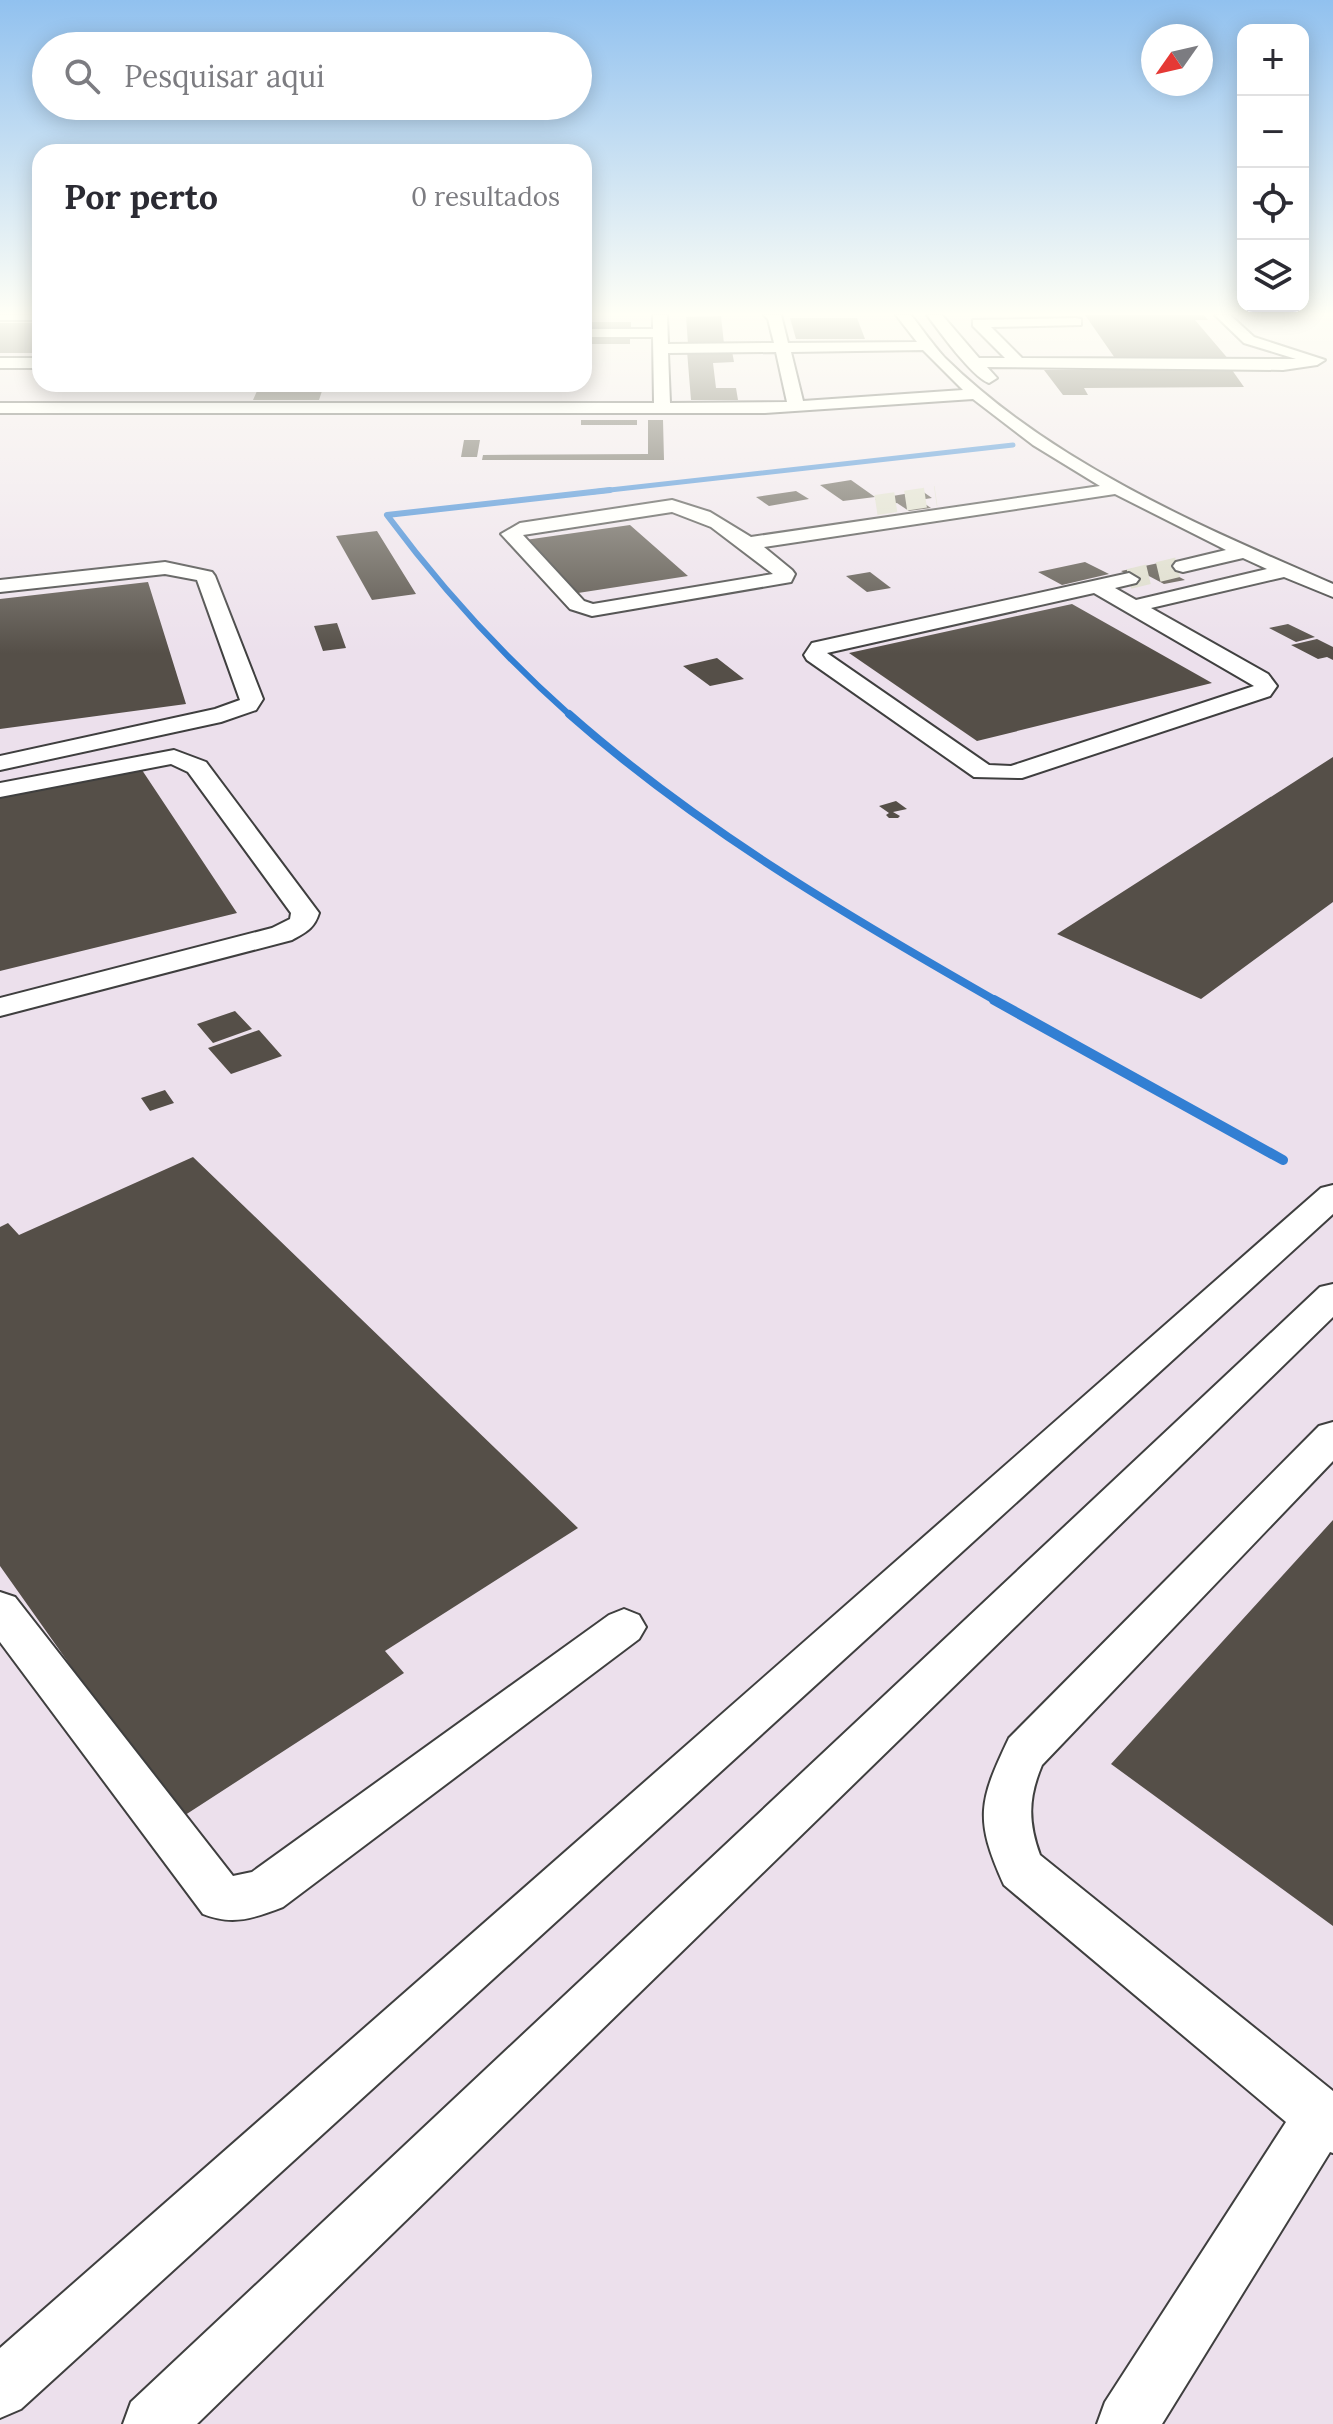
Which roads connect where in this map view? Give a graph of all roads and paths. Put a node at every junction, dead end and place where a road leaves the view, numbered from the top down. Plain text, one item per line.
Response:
1 (1027, 428) edge
2 (1093, 472) junction
3 (1064, 477) dead end
4 (1120, 488) junction
5 (1189, 505) dead end
6 (1215, 518) dead end
7 (754, 523) dead end
8 (724, 527) junction
9 (746, 544) junction
10 (1245, 552) junction
11 (1292, 563) junction
12 (1183, 566) tunnel mouth
13 (1323, 567) dead end
14 (1129, 579) tunnel mouth
15 (0, 586) edge
16 (1097, 586) junction
17 (1333, 591) edge
18 (1135, 606) junction
19 (0, 763) edge
20 (0, 790) edge
21 (0, 1007) edge
22 (1333, 1196) edge
23 (1333, 1296) edge
24 (1333, 1436) edge
25 (0, 1609) edge
26 (624, 1627) dead end
27 (1326, 2122) edge
28 (0, 2388) edge
29 (153, 2424) edge
30 (1127, 2424) edge

1 - 2 lane
2 - 3 lane
2 - 4 lane
4 - 9 lane
4 - 10 lane
5 - 6 lane
7 - 8 lane
8 - 9 lane
8 - 9 lane
10 - 11 lane
10 - 12 lane
11 - 13 lane
11 - 17 lane
11 - 18 lane
14 - 16 lane
15 - 19 lane
16 - 18 lane
16 - 18 lane
20 - 21 lane
22 - 28 lane
23 - 29 lane
24 - 27 lane
25 - 26 lane
27 - 30 lane

